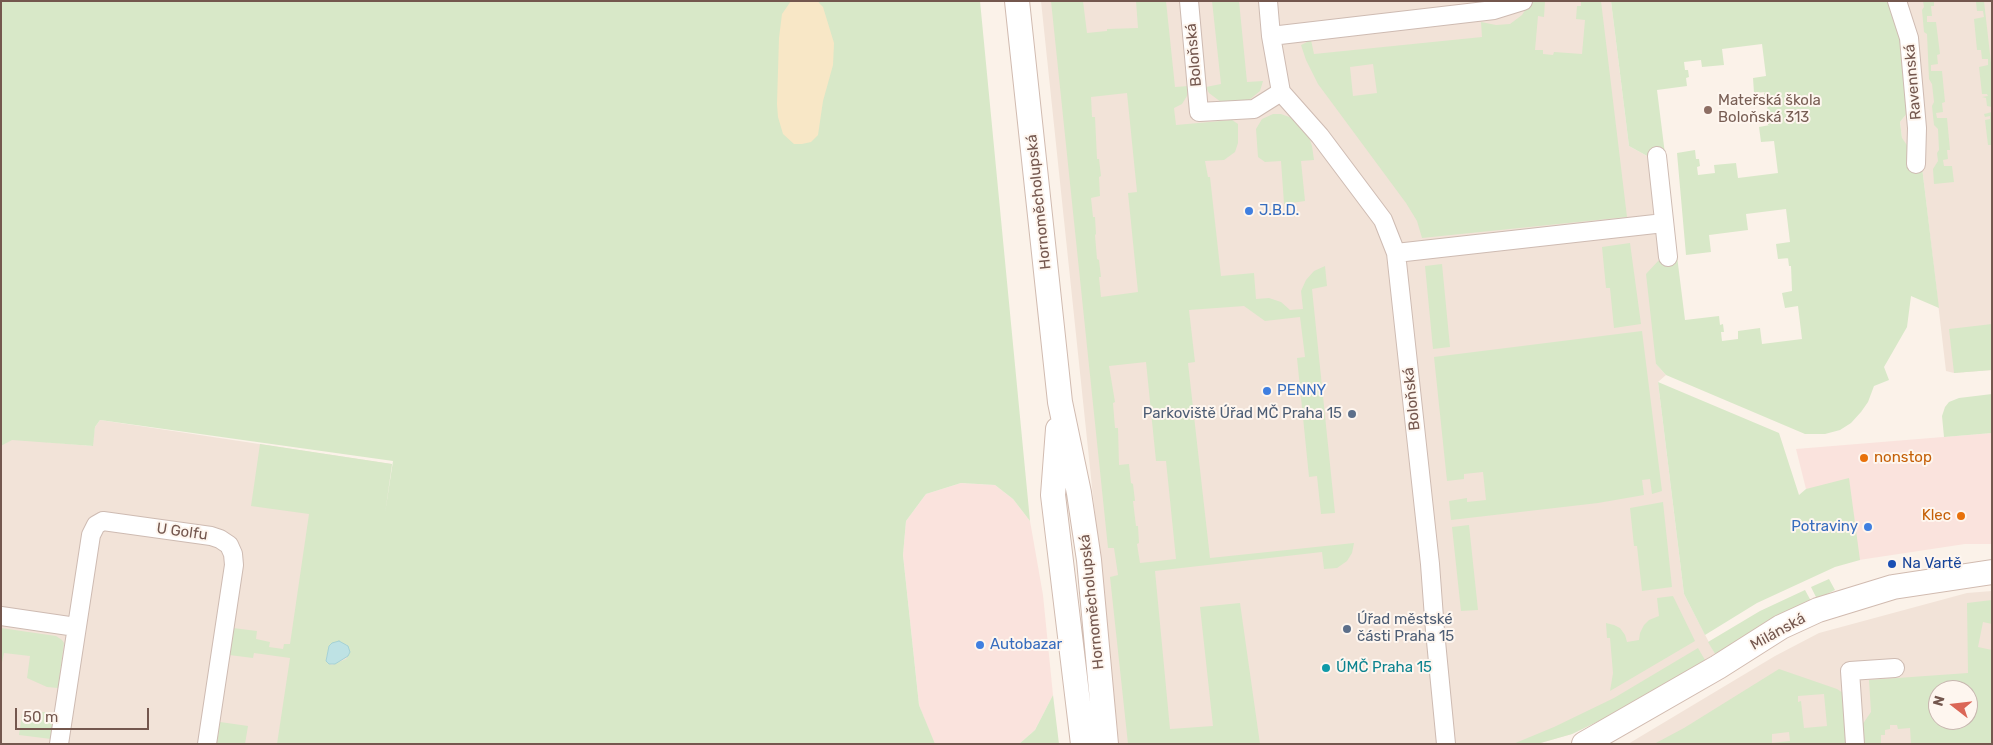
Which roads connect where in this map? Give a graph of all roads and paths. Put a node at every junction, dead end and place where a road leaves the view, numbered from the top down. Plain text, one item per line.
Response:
1 (1017, 1) edge
2 (1189, 1) edge
3 (1268, 1) edge
4 (1523, 1) edge
5 (1897, 1) edge
6 (1271, 36) junction
7 (1281, 92) junction
8 (1657, 156) dead end
9 (1916, 164) dead end
10 (1664, 223) junction
11 (1396, 253) junction
12 (1668, 257) dead end
13 (1060, 402) junction
14 (1992, 572) edge
15 (1, 616) edge
16 (76, 627) junction
17 (1895, 668) dead end
18 (60, 744) edge
19 (207, 744) edge
20 (1083, 744) edge
21 (1106, 744) edge
22 (1446, 744) edge
23 (1584, 744) edge
24 (1855, 744) edge

1 - 13 street, Hornoměcholupská
2 - 7 street, Boloňská
3 - 6 street
4 - 6 street
5 - 9 street, Ravennská
6 - 7 street
7 - 11 street, Boloňská
8 - 10 street
10 - 11 street
10 - 12 street
11 - 22 street, Boloňská
13 - 20 street, Hornoměcholupská
13 - 21 street, Hornoměcholupská
14 - 23 street, Milánská
15 - 16 street
16 - 18 street, U Golfu
16 - 19 street, U Golfu
17 - 24 street

